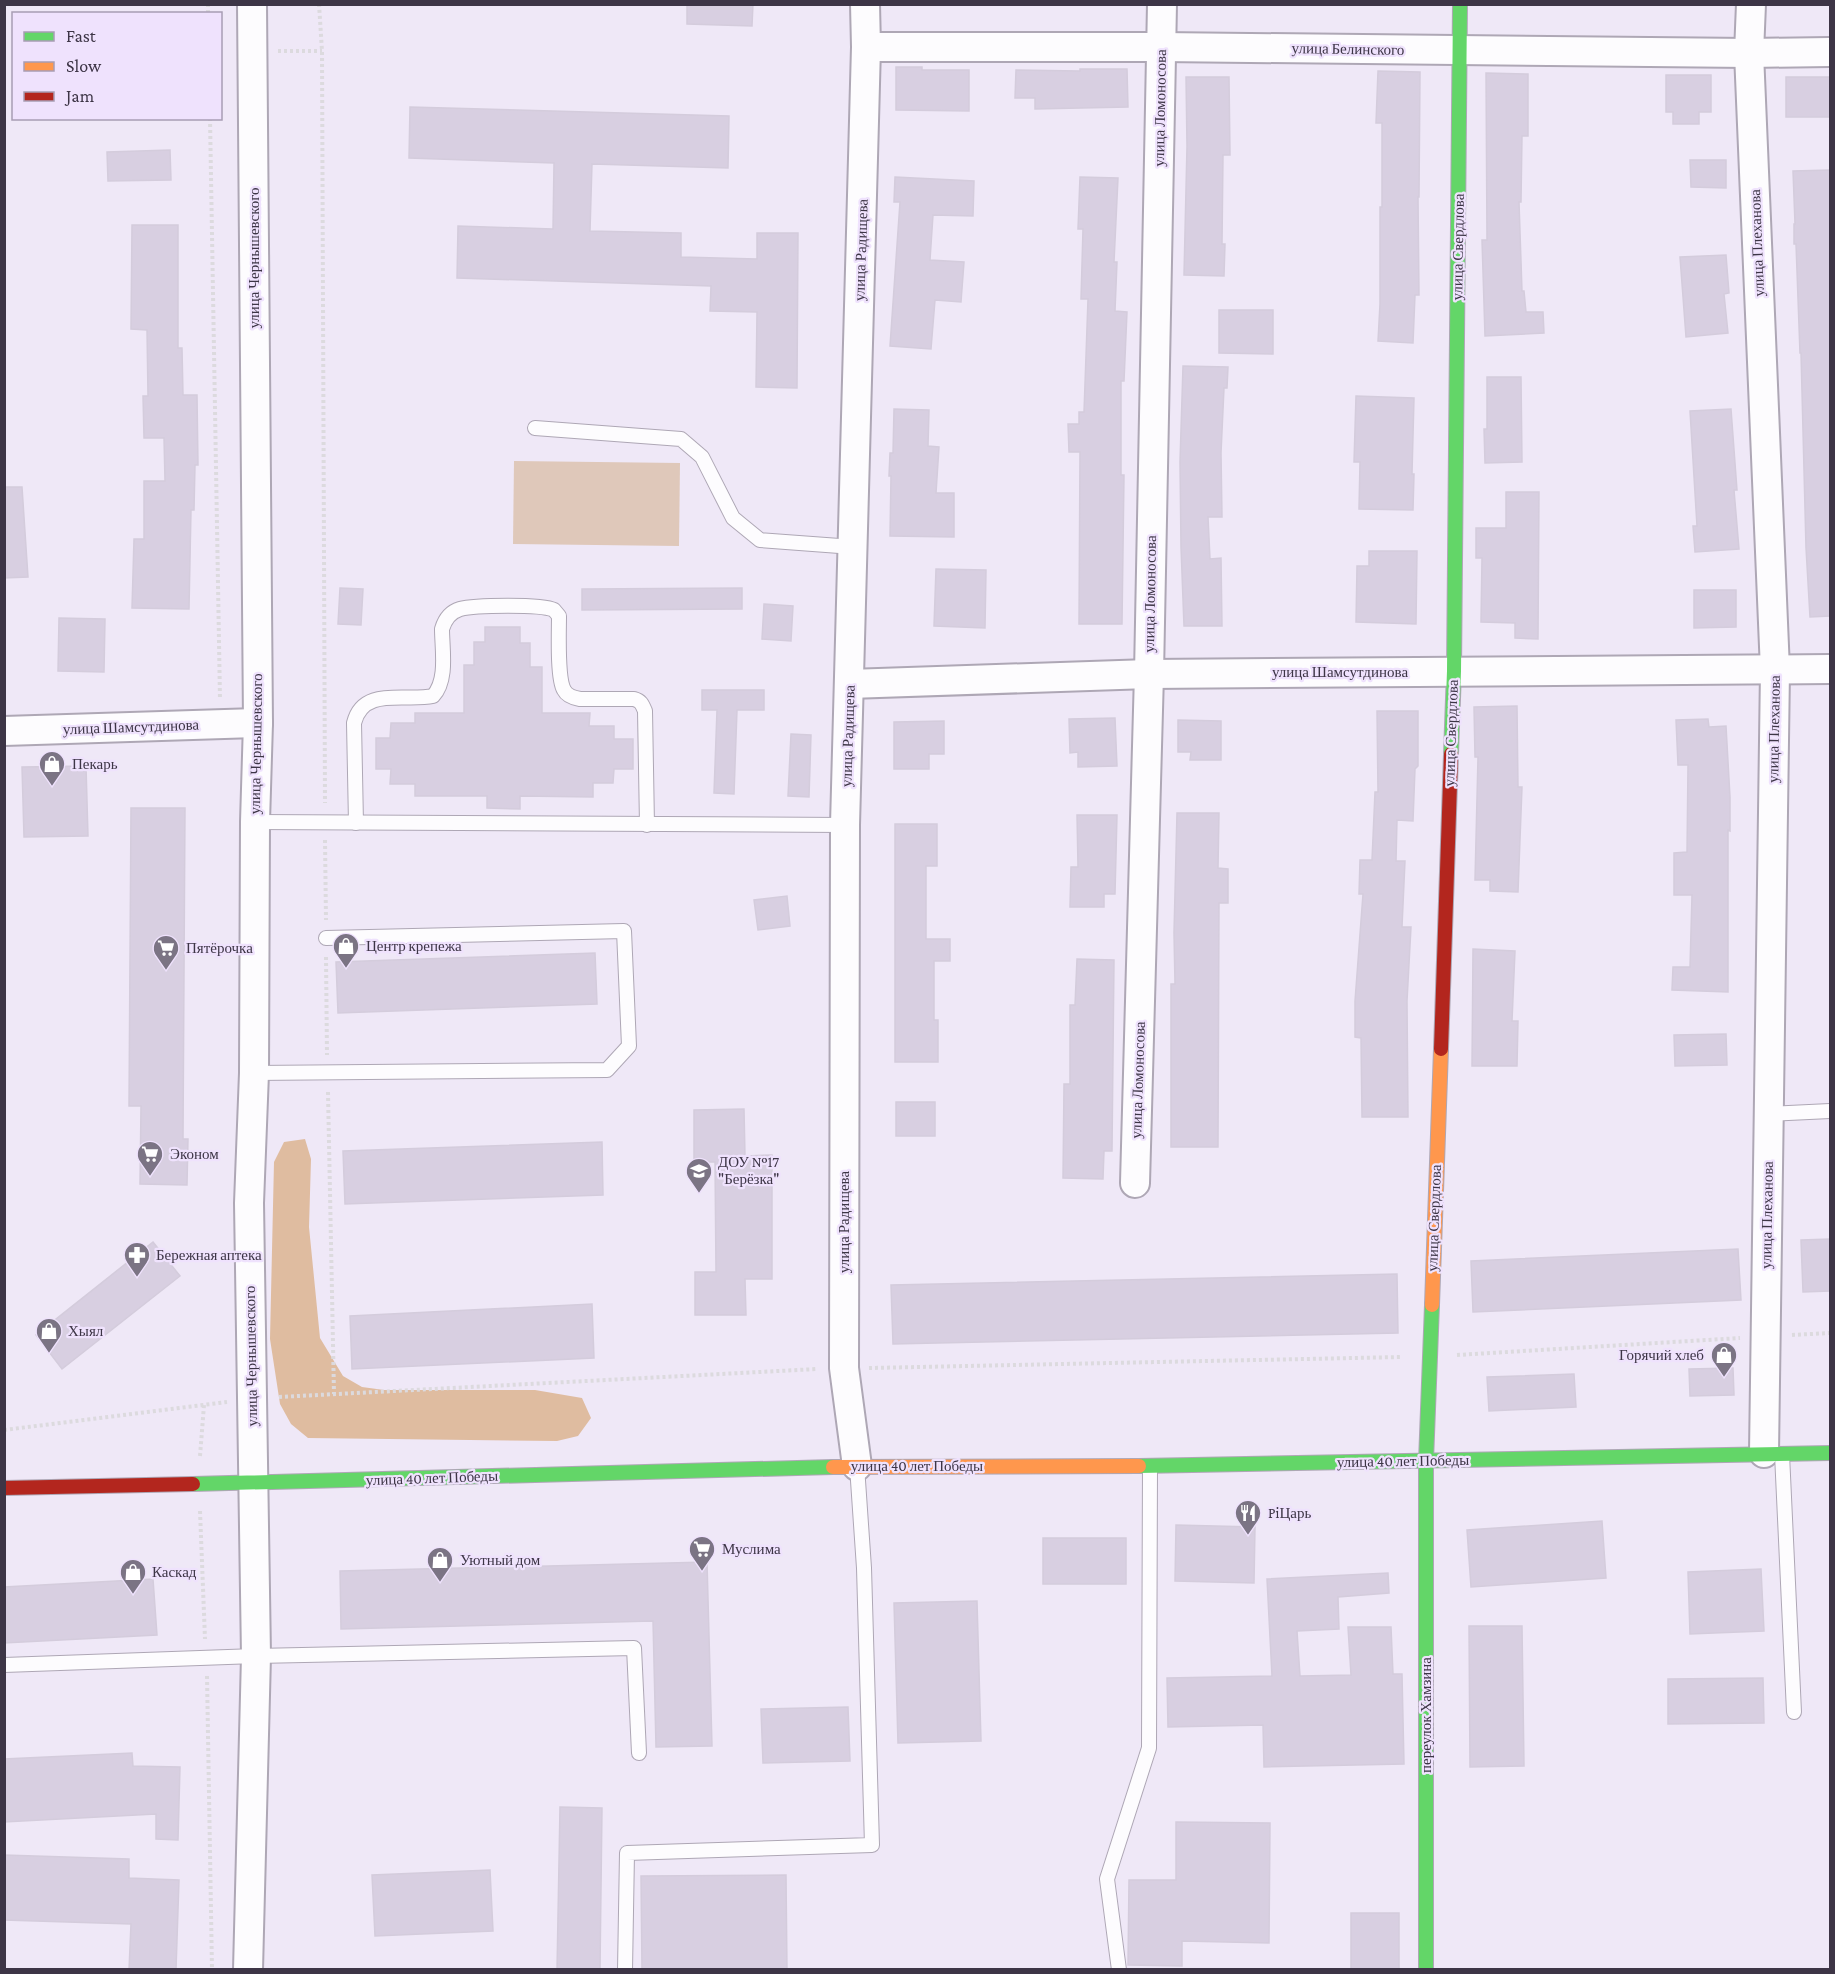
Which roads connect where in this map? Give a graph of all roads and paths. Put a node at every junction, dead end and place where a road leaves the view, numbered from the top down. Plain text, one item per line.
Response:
1 (252, 4) edge
2 (319, 4) edge
3 (865, 4) edge
4 (1162, 4) edge
5 (1460, 4) edge
6 (1751, 4) edge
7 (866, 47) junction
8 (1161, 47) junction
9 (1460, 51) junction
10 (1830, 52) edge
11 (1749, 53) junction
12 (210, 120) edge
13 (535, 428) dead end
14 (853, 547) junction
15 (1830, 669) edge
16 (1775, 670) junction
17 (1454, 671) junction
18 (1149, 674) junction
19 (849, 684) junction
20 (258, 723) junction
21 (220, 724) junction
22 (4, 731) edge
23 (255, 822) junction
24 (325, 823) junction
25 (356, 823) junction
26 (646, 825) junction
27 (845, 825) junction
28 (326, 938) junction
29 (327, 1072) junction
30 (254, 1073) junction
31 (1830, 1111) edge
32 (1769, 1114) junction
33 (1135, 1184) dead end
34 (1830, 1333) edge
35 (1765, 1336) junction
36 (1430, 1356) junction
37 (844, 1368) junction
38 (334, 1394) junction
39 (251, 1399) junction
40 (204, 1405) junction
41 (4, 1430) edge
42 (1773, 1453) junction
43 (1830, 1453) edge
44 (1426, 1461) junction
45 (857, 1466) junction
46 (1150, 1466) junction
47 (254, 1483) junction
48 (199, 1484) junction
49 (4, 1488) edge
50 (256, 1656) junction
51 (206, 1658) junction
52 (4, 1665) edge
53 (1794, 1712) dead end
54 (639, 1753) dead end
55 (212, 1970) edge
56 (248, 1970) edge
57 (626, 1970) edge
58 (1119, 1970) edge
59 (1426, 1970) edge

1 - 20 street, улица Чернышевского
2 - 24 path
3 - 7 street, улица Радищева
4 - 8 street, улица Ломоносова
5 - 9 street, улица Свердлова
6 - 11 street, улица Плеханова
7 - 8 street, улица Белинского
7 - 14 street, улица Радищева
8 - 9 street, улица Белинского
8 - 18 street, улица Ломоносова
9 - 11 street, улица Белинского
9 - 17 street, улица Свердлова
10 - 11 street, улица Белинского
11 - 16 street, улица Плеханова
12 - 21 path
13 - 14 lane
14 - 19 street, улица Радищева
15 - 16 street, улица Шамсутдинова
16 - 17 street, улица Шамсутдинова
16 - 32 street, улица Плеханова
17 - 18 street, улица Шамсутдинова
17 - 36 street, улица Свердлова
18 - 19 street, улица Шамсутдинова
18 - 33 street, улица Ломоносова
19 - 27 street, улица Радищева
20 - 21 street, улица Шамсутдинова
20 - 23 street, улица Чернышевского
21 - 22 street, улица Шамсутдинова
23 - 24 lane
23 - 30 street, улица Чернышевского
24 - 25 lane
24 - 28 path
25 - 26 lane
25 - 26 lane
26 - 27 lane
27 - 37 street, улица Радищева
28 - 29 path
28 - 29 lane
29 - 30 lane
29 - 38 path
30 - 39 street, улица Чернышевского
31 - 32 lane
32 - 35 street, улица Плеханова
34 - 35 path
35 - 36 path
35 - 42 street, улица Плеханова
36 - 37 path
36 - 44 street, улица Свердлова
37 - 38 path
37 - 45 street, улица Радищева
38 - 39 path
39 - 40 path
39 - 47 street, улица Чернышевского
40 - 41 path
40 - 48 path
42 - 43 street, улица 40 лет Победы
42 - 44 street, улица 40 лет Победы
42 - 53 lane
44 - 46 street, улица 40 лет Победы
44 - 59 street, переулок Хамзина
45 - 46 street, улица 40 лет Победы
45 - 47 street, улица 40 лет Победы
45 - 57 lane
46 - 58 lane
47 - 48 street, улица 40 лет Победы
47 - 50 street, улица Чернышевского
48 - 49 street, улица 40 лет Победы
48 - 51 path
50 - 51 lane
50 - 54 lane
50 - 56 street, улица Чернышевского
51 - 52 lane
51 - 55 path

